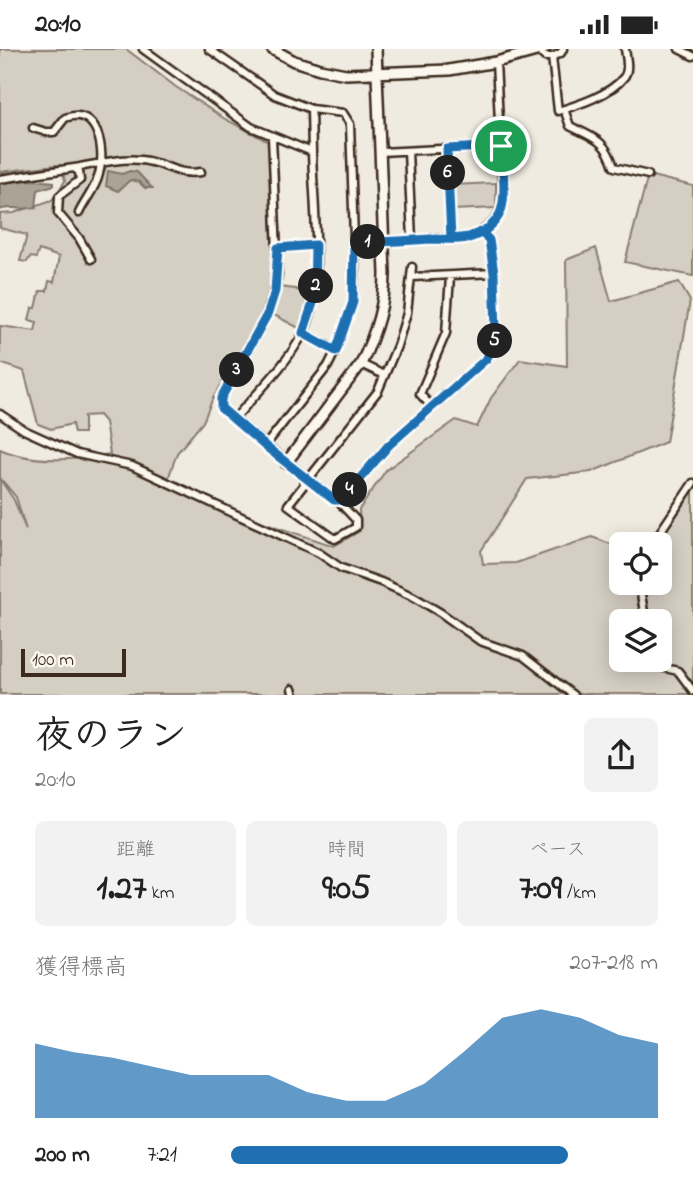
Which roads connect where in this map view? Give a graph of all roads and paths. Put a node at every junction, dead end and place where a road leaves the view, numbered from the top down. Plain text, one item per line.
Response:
1 (143, 49) edge
2 (209, 49) edge
3 (273, 49) edge
4 (376, 49) edge
5 (563, 49) edge
6 (625, 49) edge
7 (679, 49) edge
8 (541, 50) edge
9 (693, 56) edge
10 (552, 57) junction
11 (495, 62) junction
12 (377, 73) junction
13 (311, 109) junction
14 (564, 109) junction
15 (33, 128) dead end
16 (272, 137) junction
17 (501, 146) junction
18 (447, 149) junction
19 (408, 151) junction
20 (312, 152) junction
21 (380, 152) junction
22 (101, 164) junction
23 (74, 168) junction
24 (201, 172) dead end
25 (648, 174) dead end
26 (0, 179) edge
27 (79, 213) dead end
28 (481, 232) junction
29 (451, 239) junction
30 (412, 240) junction
31 (384, 241) junction
32 (354, 243) junction
33 (315, 245) junction
34 (278, 248) junction
35 (91, 259) dead end
36 (412, 267) dead end
37 (494, 273) junction
38 (412, 277) junction
39 (450, 277) junction
40 (303, 333) junction
41 (336, 351) junction
42 (361, 364) junction
43 (384, 375) junction
44 (431, 406) junction
45 (0, 414) edge
46 (234, 419) junction
47 (265, 446) junction
48 (286, 463) junction
49 (307, 480) junction
50 (693, 483) edge
51 (337, 500) junction
52 (660, 532) edge
53 (672, 670) edge
54 (693, 691) edge
55 (572, 695) edge

1 - 16 street
2 - 13 street
3 - 12 street
4 - 12 street
5 - 10 street
6 - 14 street
7 - 9 street
8 - 10 street
8 - 11 street
10 - 14 street
11 - 12 street
11 - 17 street
12 - 21 street
13 - 20 street
13 - 32 street
14 - 25 street
15 - 22 street
16 - 20 street
16 - 34 street
17 - 18 street
17 - 28 street
18 - 19 street
18 - 29 street
19 - 21 street
19 - 30 street
20 - 33 street
21 - 31 street
22 - 23 street
22 - 24 street
22 - 27 street
23 - 26 street
23 - 35 street
28 - 29 street
28 - 37 street
29 - 30 street
30 - 31 street
31 - 32 street
31 - 42 street
32 - 41 street
33 - 34 street
33 - 40 street
34 - 46 street
36 - 38 street
37 - 39 street
37 - 44 street
38 - 39 street
38 - 43 street
39 - 44 street
40 - 41 street
40 - 46 street
41 - 47 street
42 - 43 street
42 - 48 street
43 - 49 street
44 - 51 street
45 - 55 street
46 - 47 street
47 - 48 street
48 - 49 street
49 - 51 street
49 - 51 street
50 - 52 street
53 - 54 street

